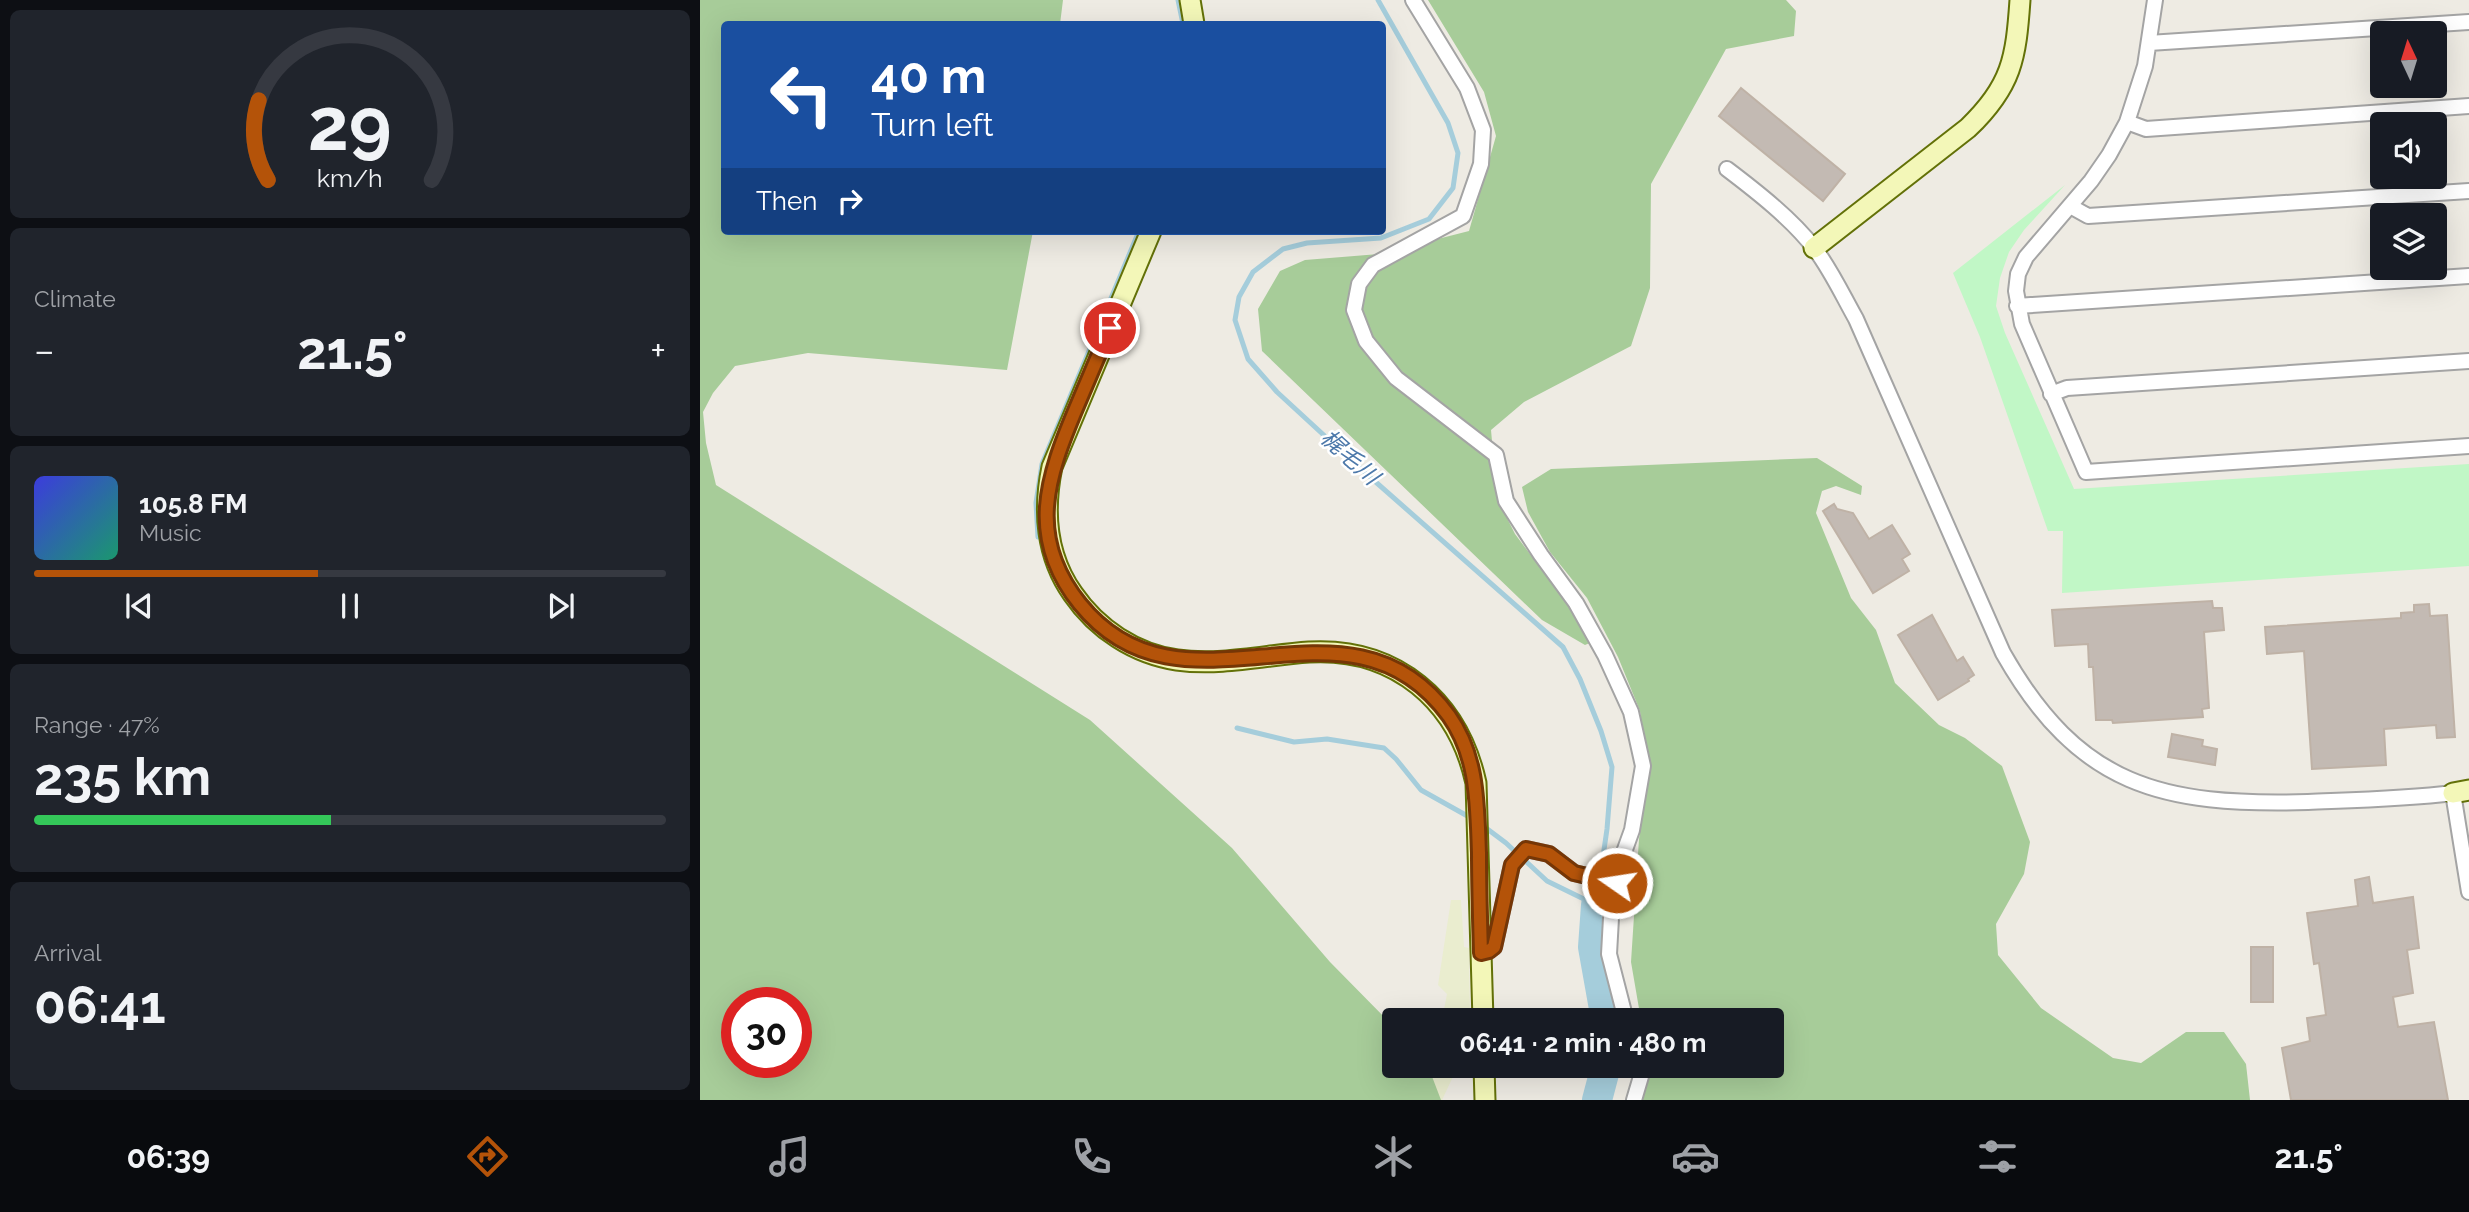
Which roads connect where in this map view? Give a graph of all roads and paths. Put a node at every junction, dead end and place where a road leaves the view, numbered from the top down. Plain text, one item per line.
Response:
1 (1189, 0) edge
2 (1413, 0) edge
3 (2020, 0) edge
4 (2155, 0) edge
5 (1193, 21) edge
6 (2469, 22) edge
7 (2148, 43) junction
8 (2469, 106) edge
9 (2127, 122) junction
10 (1727, 169) dead end
11 (2469, 191) edge
12 (2070, 206) junction
13 (1148, 235) edge
14 (1815, 248) junction
15 (2469, 276) edge
16 (2017, 306) junction
17 (2469, 361) edge
18 (2052, 394) junction
19 (2469, 446) edge
20 (2461, 792) edge
21 (1612, 882) junction
22 (2469, 892) edge
23 (1481, 953) junction
24 (1483, 1008) edge
25 (1623, 1008) edge
26 (1484, 1078) edge
27 (1641, 1078) edge
28 (1485, 1100) edge
29 (1634, 1100) edge

1 - 5 street
2 - 21 street
3 - 14 street
4 - 7 street
6 - 7 street
7 - 9 street
8 - 9 street
9 - 12 street
10 - 14 street
11 - 12 street
12 - 16 street
13 - 23 street
14 - 20 street
15 - 16 street
16 - 18 street
17 - 18 street
18 - 19 street
20 - 22 street
21 - 23 street
21 - 25 street
23 - 24 street
26 - 28 street
27 - 29 street

